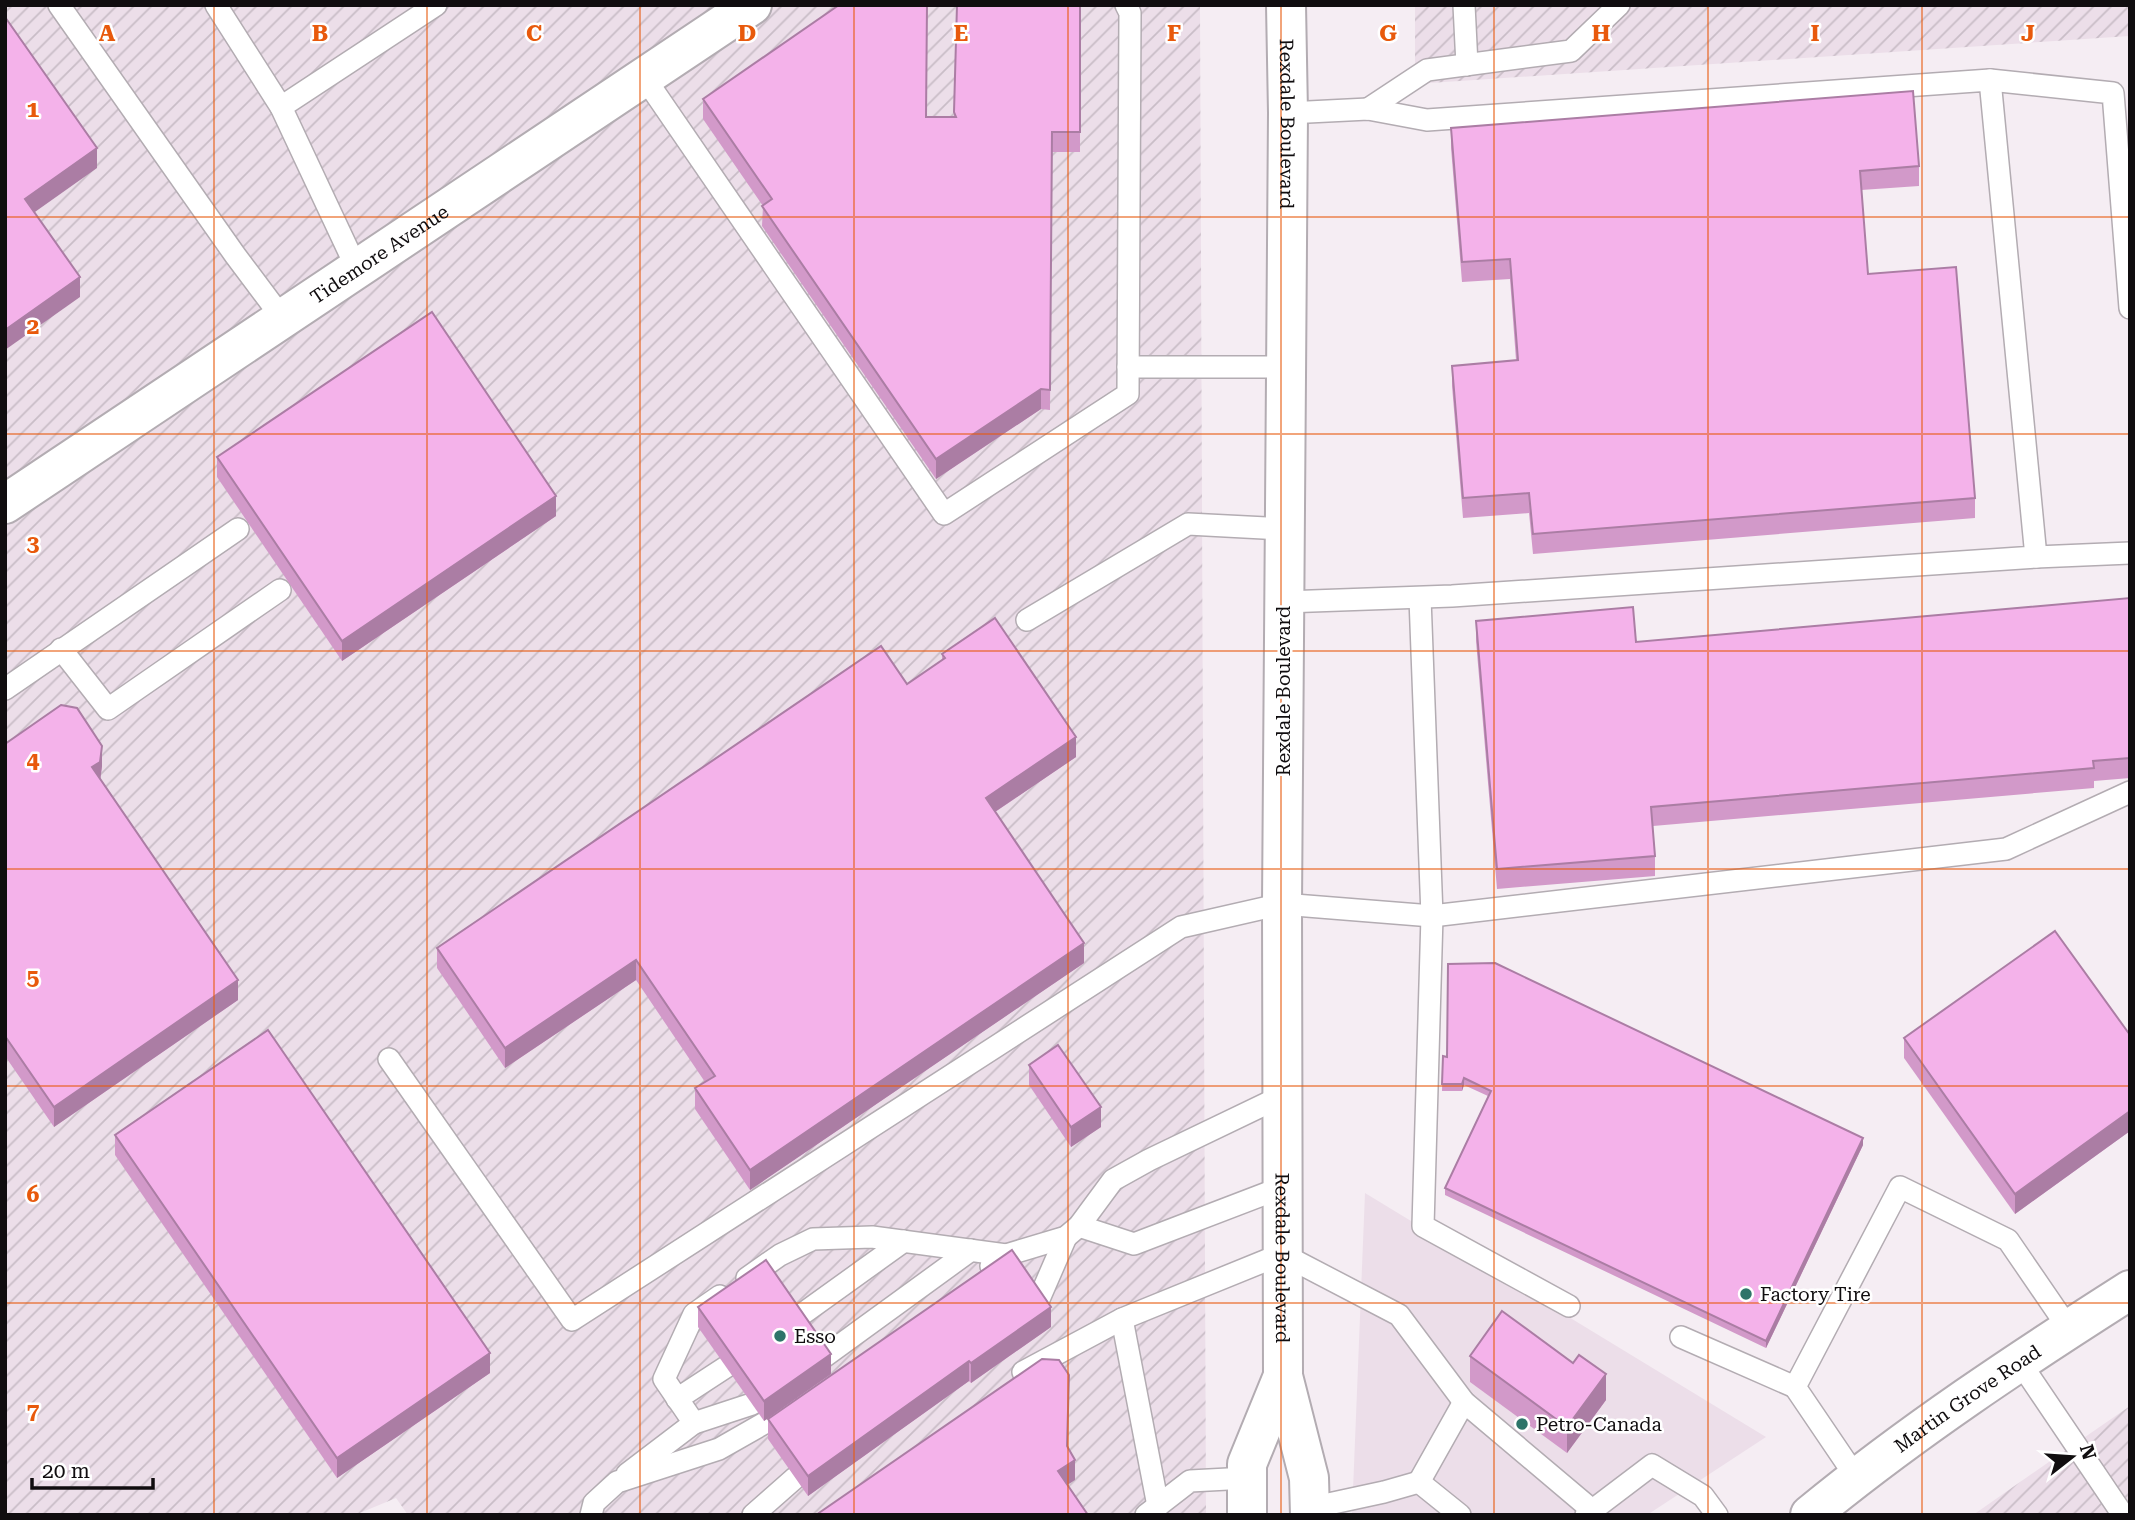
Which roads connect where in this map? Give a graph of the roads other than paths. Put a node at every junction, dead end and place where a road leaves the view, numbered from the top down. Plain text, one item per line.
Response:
1 (59, 5) edge
2 (216, 5) edge
3 (436, 5) edge
4 (752, 5) edge
5 (1126, 5) edge
6 (1286, 5) edge
7 (1464, 5) edge
8 (1619, 5) edge
9 (1467, 65) junction
10 (644, 77) junction
11 (1990, 80) junction
12 (281, 107) junction
13 (1368, 108) junction
14 (1287, 113) junction
15 (357, 269) junction
16 (2130, 308) edge
17 (283, 319) junction
18 (1286, 367) junction
19 (1128, 368) junction
20 (5, 504) edge
21 (238, 529) dead end
22 (1284, 529) junction
23 (2130, 553) edge
24 (2036, 557) junction
25 (280, 590) dead end
26 (1420, 598) junction
27 (1284, 602) junction
28 (1027, 620) dead end
29 (61, 649) junction
30 (5, 689) edge
31 (2130, 792) edge
32 (1282, 904) junction
33 (1432, 916) junction
34 (389, 1059) dead end
35 (1282, 1096) junction
36 (1283, 1187) junction
37 (1072, 1232) junction
38 (904, 1241) junction
39 (971, 1250) junction
40 (1282, 1254) junction
41 (1006, 1255) junction
42 (972, 1279) edge
43 (2130, 1290) edge
44 (1036, 1306) edge
45 (1569, 1307) dead end
46 (1122, 1319) junction
47 (794, 1320) edge
48 (2069, 1329) junction
49 (1681, 1337) dead end
50 (821, 1359) edge
51 (2019, 1361) junction
52 (726, 1367) edge
53 (1283, 1376) junction
54 (1007, 1384) edge
55 (1795, 1387) junction
56 (677, 1399) junction
57 (802, 1400) edge
58 (1464, 1402) junction
59 (752, 1404) edge
60 (694, 1423) junction
61 (1856, 1477) junction
62 (795, 1478) edge
63 (617, 1482) junction
64 (1419, 1482) junction
65 (1247, 1496) edge
66 (2124, 1508) edge
67 (1152, 1510) edge
68 (1310, 1511) edge
69 (1589, 1513) edge
70 (591, 1515) edge
71 (753, 1515) edge
72 (1460, 1515) edge
73 (1717, 1515) edge
74 (1810, 1515) edge

1 - 17 lane
2 - 12 lane
3 - 12 lane
4 - 10 main road, Tidemore Avenue
5 - 19 lane
6 - 14 main road, Rexdale Boulevard
7 - 9 lane
8 - 9 lane
9 - 13 lane
10 - 15 main road, Tidemore Avenue
10 - 19 lane
11 - 13 lane
11 - 16 lane
11 - 24 lane
12 - 15 lane
13 - 14 lane
14 - 18 main road, Rexdale Boulevard
15 - 17 main road, Tidemore Avenue
17 - 20 main road, Tidemore Avenue
18 - 19 lane
18 - 22 main road, Rexdale Boulevard
21 - 29 lane
22 - 27 main road, Rexdale Boulevard
22 - 28 lane
23 - 24 lane
24 - 26 lane
25 - 29 lane
26 - 27 lane
26 - 33 lane
27 - 32 main road, Rexdale Boulevard
29 - 30 lane
31 - 33 lane
32 - 33 lane
32 - 34 lane
32 - 35 main road, Rexdale Boulevard
33 - 45 lane
35 - 36 main road, Rexdale Boulevard
35 - 37 lane
36 - 37 lane
36 - 40 main road, Rexdale Boulevard
37 - 41 lane
37 - 44 lane
38 - 39 lane
38 - 47 lane
38 - 56 lane
39 - 41 lane
39 - 50 lane
40 - 46 lane
40 - 53 main road, Rexdale Boulevard
40 - 58 lane
41 - 42 lane
43 - 48 main road, Martin Grove Road
46 - 54 lane
46 - 67 lane
48 - 51 main road, Martin Grove Road
48 - 55 lane
49 - 55 lane
51 - 61 main road, Martin Grove Road
51 - 66 lane
52 - 56 lane
53 - 65 main road, Rexdale Boulevard
53 - 68 main road, Rexdale Boulevard
55 - 61 lane
56 - 60 lane
57 - 63 lane
58 - 64 lane
58 - 69 lane
59 - 60 lane
60 - 63 lane
61 - 74 main road, Martin Grove Road
62 - 71 lane
63 - 70 lane
64 - 68 lane
64 - 72 lane
65 - 67 lane
69 - 73 lane

